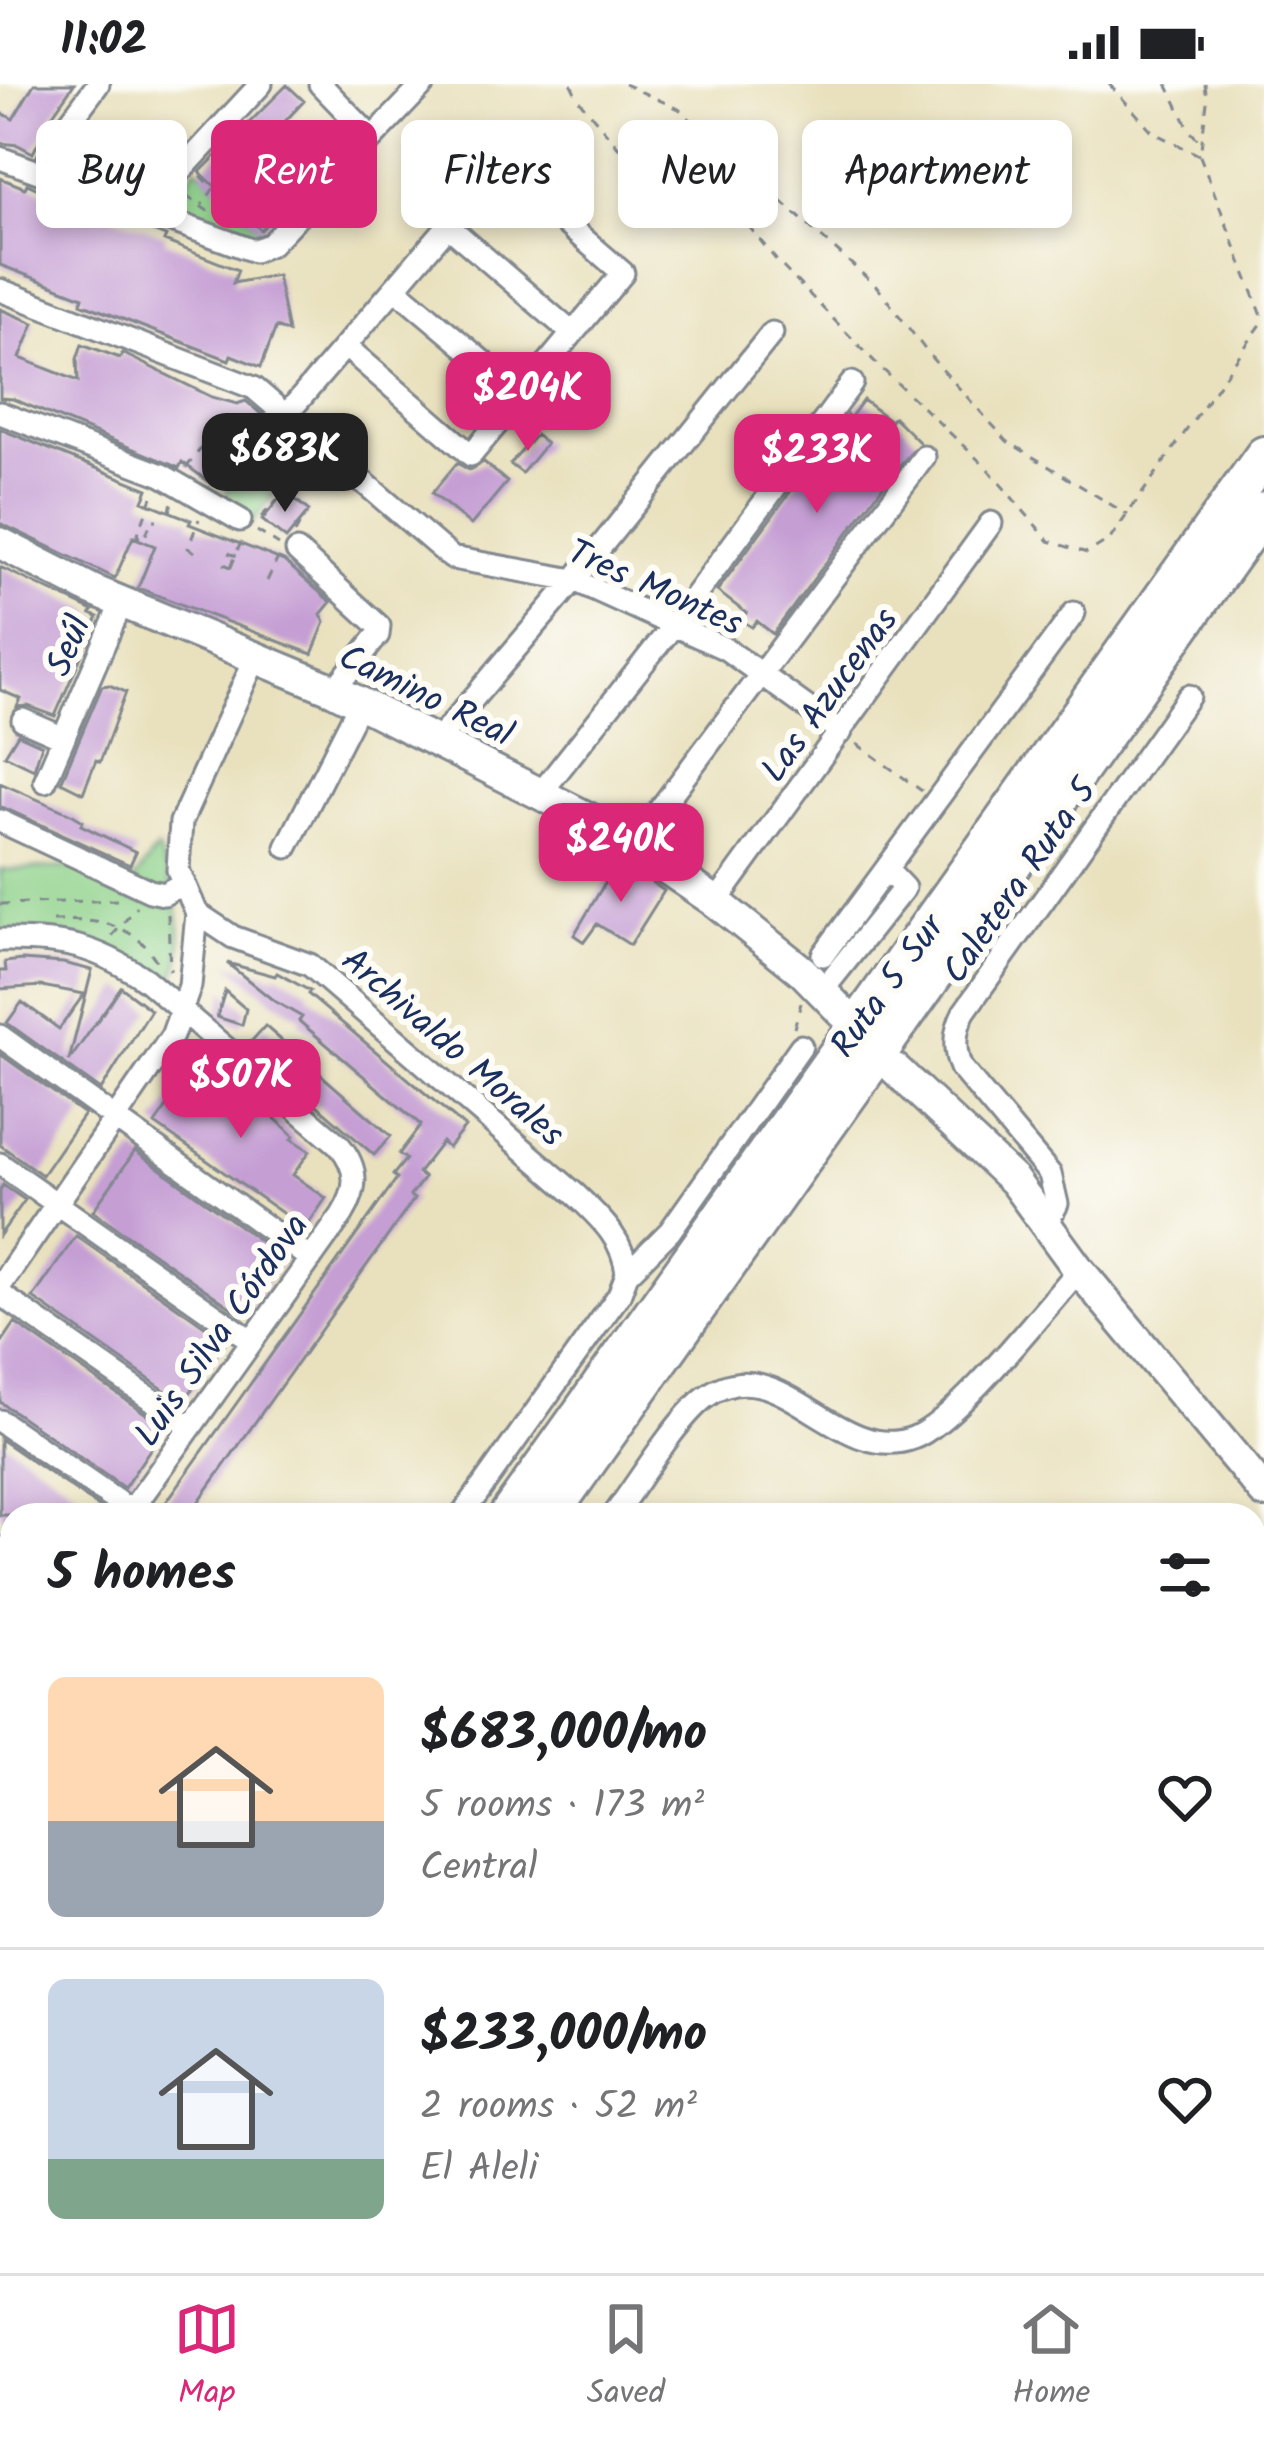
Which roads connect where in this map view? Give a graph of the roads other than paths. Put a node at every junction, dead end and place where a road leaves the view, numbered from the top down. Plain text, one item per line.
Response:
1 (98, 84) edge
2 (261, 84) edge
3 (320, 84) edge
4 (424, 84) edge
5 (71, 120) edge
6 (355, 120) edge
7 (377, 133) edge
8 (0, 158) edge
9 (187, 164) edge
10 (36, 171) edge
11 (186, 228) edge
12 (286, 228) edge
13 (446, 228) edge
14 (450, 228) edge
15 (572, 228) edge
16 (395, 288) junction
17 (0, 290) edge
18 (572, 333) junction
19 (772, 333) dead end
20 (346, 346) junction
21 (852, 383) dead end
22 (521, 394) junction
23 (0, 413) edge
24 (287, 414) junction
25 (1264, 455) edge
26 (924, 457) dead end
27 (1264, 511) edge
28 (240, 520) road end
29 (991, 523) dead end
30 (291, 539) road end
31 (0, 543) edge
32 (574, 580) junction
33 (122, 602) junction
34 (1074, 613) dead end
35 (672, 627) junction
36 (256, 657) junction
37 (762, 673) junction
38 (347, 696) junction
39 (1189, 696) dead end
40 (23, 720) dead end
41 (841, 732) junction
42 (64, 738) junction
43 (436, 741) junction
44 (45, 781) dead end
45 (540, 794) junction
46 (0, 821) edge
47 (633, 845) junction
48 (287, 847) dead end
49 (886, 869) junction
50 (182, 884) junction
51 (716, 902) junction
52 (197, 913) junction
53 (0, 940) edge
54 (823, 956) dead end
55 (820, 999) joint
56 (183, 1012) junction
57 (0, 1036) edge
58 (801, 1046) road end
59 (895, 1069) dead end
60 (117, 1120) junction
61 (0, 1164) edge
62 (57, 1204) junction
63 (1046, 1226) junction
64 (311, 1259) junction
65 (1079, 1270) junction
66 (627, 1274) junction
67 (0, 1290) edge
68 (252, 1341) junction
69 (0, 1420) edge
70 (191, 1427) junction
71 (1264, 1492) edge
72 (115, 1503) edge
73 (136, 1503) edge
74 (471, 1503) edge
75 (517, 1503) edge
76 (559, 1503) edge
77 (623, 1503) edge

1 - 5 street
2 - 9 street
3 - 6 street
4 - 7 street
8 - 10 street
11 - 12 street
13 - 16 street
14 - 18 street
15 - 18 street
16 - 20 street
16 - 22 street
17 - 24 street, Tres Montes
18 - 22 street
19 - 32 street
20 - 22 street
20 - 24 street
21 - 35 street
23 - 28 street
24 - 32 street, Tres Montes
25 - 75 highway, Ruta 5 Sur
26 - 37 street
27 - 76 highway, Ruta 5 Sur
29 - 41 street, Las Azucenas
30 - 38 street
31 - 33 street, Camino Real
32 - 35 street, Tres Montes
32 - 43 street
33 - 36 street, Camino Real
33 - 42 street, Seúl
34 - 49 street
35 - 37 street, Tres Montes
35 - 45 street
36 - 38 street, Camino Real
36 - 50 street
37 - 41 street, Tres Montes
37 - 47 street
38 - 43 street, Camino Real
38 - 48 street
39 - 63 street, Caletera Ruta 5
40 - 42 street
41 - 51 street, Las Azucenas
42 - 44 street, Seúl
43 - 45 street, Camino Real
45 - 47 street, Camino Real
46 - 50 street
47 - 51 street, Camino Real
49 - 54 street
49 - 55 street
50 - 52 street
51 - 55 street, Camino Real
52 - 56 street
52 - 66 street, Archivaldo Morales
53 - 56 street
56 - 60 street
56 - 64 street, Luis Silva Córdova
57 - 60 street
58 - 66 street
59 - 63 street
60 - 62 street
60 - 64 street
61 - 62 street
62 - 67 street
62 - 68 street
63 - 65 street
64 - 68 street, Luis Silva Córdova
65 - 71 street
65 - 77 street
66 - 74 street
67 - 70 street
68 - 70 street, Luis Silva Córdova
69 - 72 street
70 - 73 street, Luis Silva Córdova

